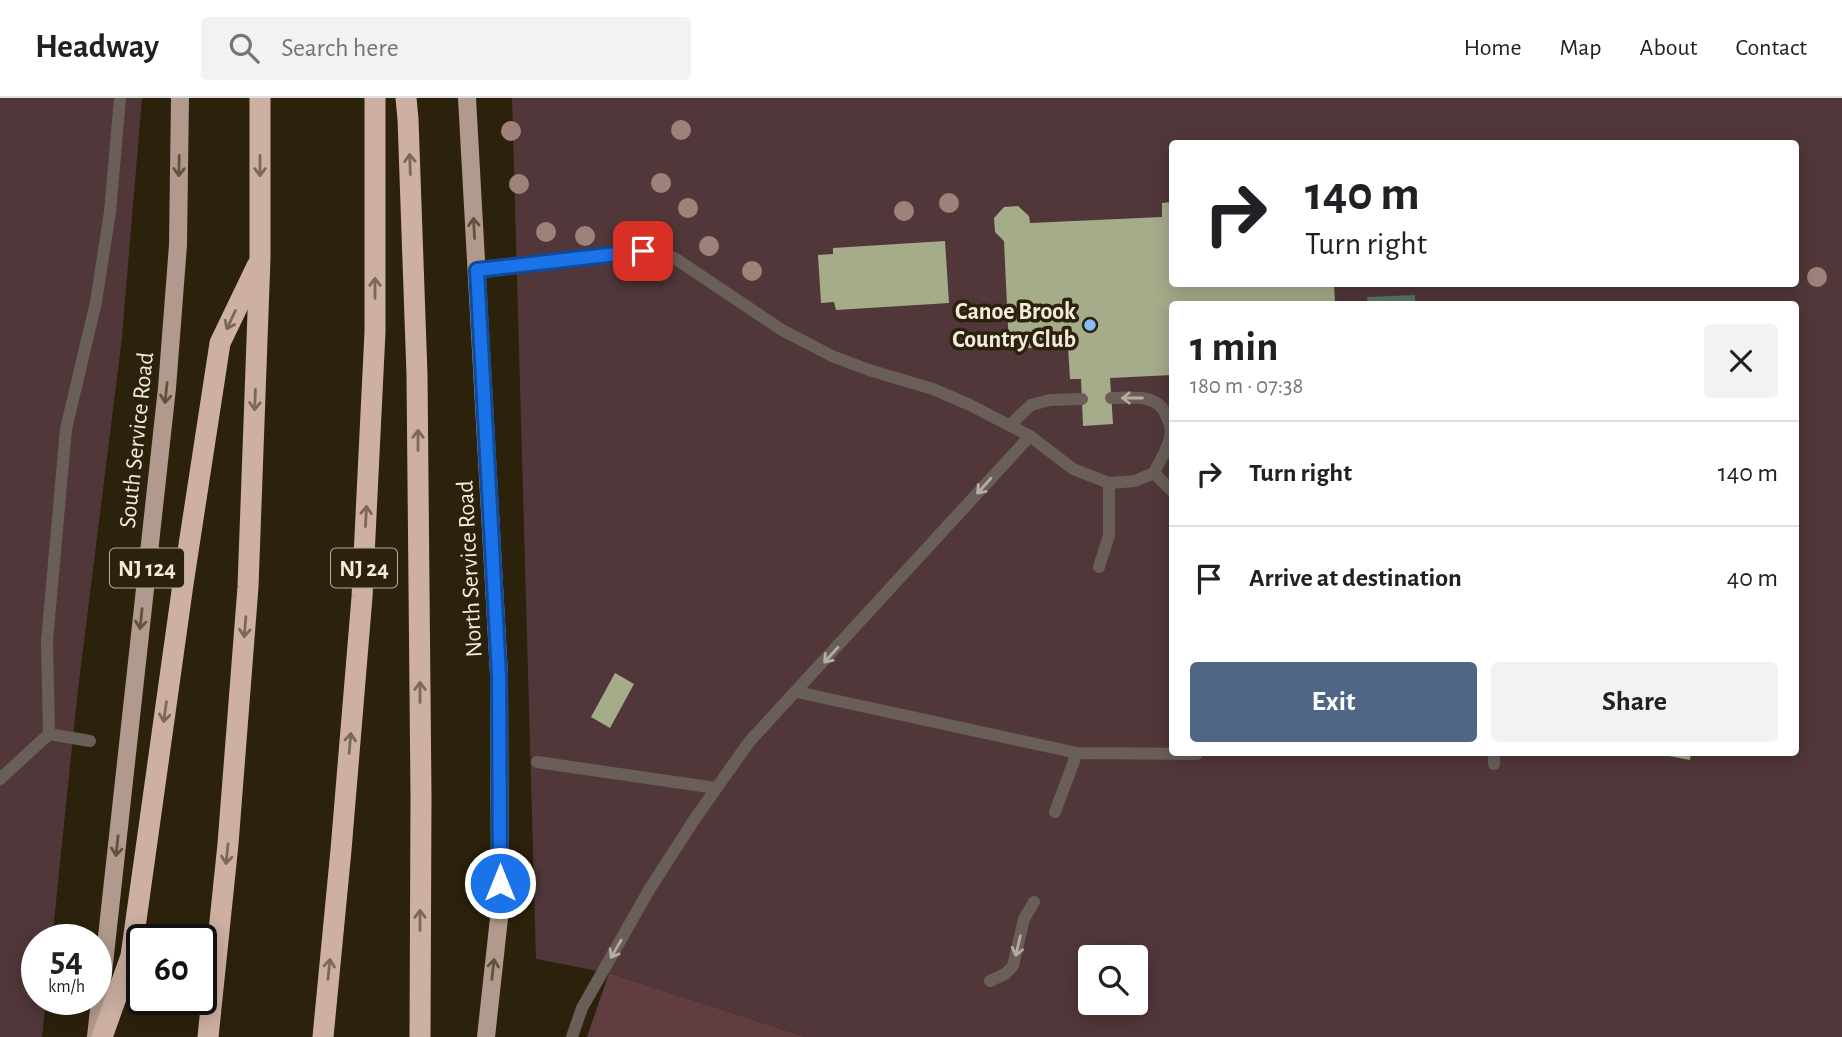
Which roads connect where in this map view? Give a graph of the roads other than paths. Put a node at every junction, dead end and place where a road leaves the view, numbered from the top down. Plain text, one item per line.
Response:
1 (120, 98) edge
2 (180, 98) edge
3 (260, 98) edge
4 (375, 98) edge
5 (406, 98) edge
6 (467, 98) edge
7 (260, 258) junction
8 (477, 270) junction
9 (1111, 398) dead end
10 (1082, 399) dead end
11 (1169, 421) edge
12 (1010, 425) junction
13 (1030, 436) junction
14 (1169, 439) edge
15 (1154, 473) junction
16 (1109, 483) junction
17 (1169, 488) edge
18 (1099, 567) dead end
19 (797, 692) junction
20 (49, 734) junction
21 (90, 741) dead end
22 (1077, 753) junction
23 (1169, 754) edge
24 (537, 762) dead end
25 (0, 779) edge
26 (716, 788) junction
27 (1055, 812) dead end
28 (1034, 901) dead end
29 (990, 981) dead end
30 (96, 1037) edge
31 (102, 1037) edge
32 (208, 1037) edge
33 (323, 1037) edge
34 (419, 1037) edge
35 (486, 1037) edge
36 (572, 1037) edge

1 - 20 lane
2 -> 30 main road, South Service Road / NJ 124
3 -> 7 highway
33 -> 4 highway, NJ 24
34 -> 5 highway
8 -> 6 main road, North Service Road
7 -> 31 highway
7 -> 32 highway
8 - 12 lane
35 -> 8 main road, North Service Road
11 -> 9 lane
10 - 12 lane
12 - 13 lane
13 - 16 lane
13 -> 19 lane
15 -> 14 lane
15 - 16 lane
15 - 17 lane
16 - 18 lane
19 - 22 lane
19 - 26 lane
20 - 21 lane
20 - 25 lane
22 - 23 lane
22 - 27 lane
24 - 26 lane
26 -> 36 lane
28 -> 29 lane

